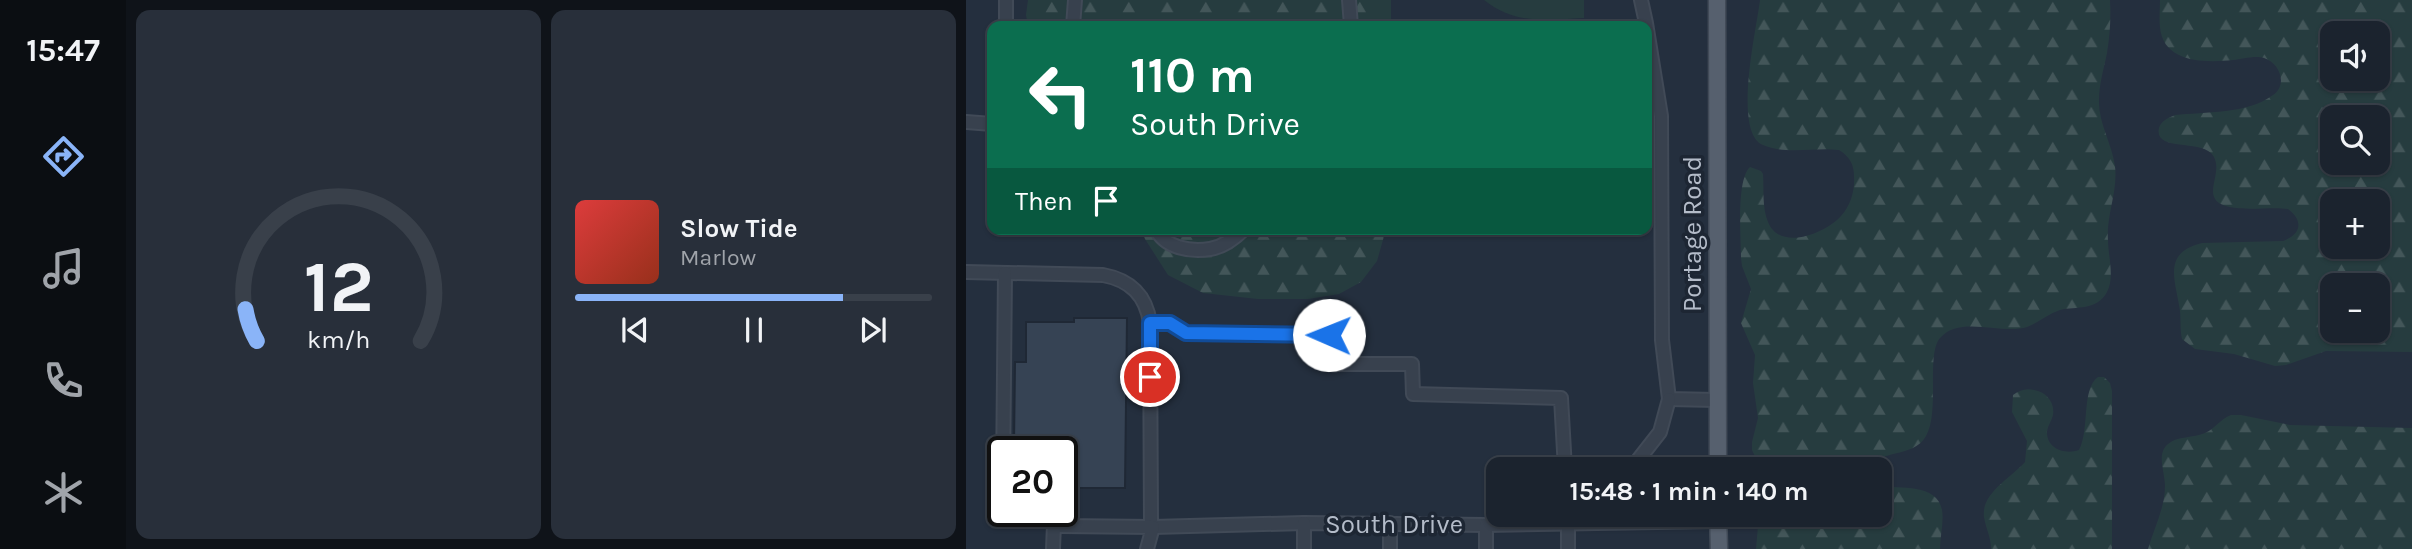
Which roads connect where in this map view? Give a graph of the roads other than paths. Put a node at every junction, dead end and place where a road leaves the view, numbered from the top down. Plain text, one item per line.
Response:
1 (1006, 0) edge
2 (1075, 0) edge
3 (1349, 0) edge
4 (1641, 0) edge
5 (1717, 0) edge
6 (1006, 21) edge
7 (1073, 21) edge
8 (1351, 21) edge
9 (1646, 21) edge
10 (1652, 56) edge
11 (966, 122) edge
12 (987, 124) edge
13 (1160, 235) edge
14 (1238, 235) edge
15 (966, 272) edge
16 (1005, 273) junction
17 (1150, 323) junction
18 (1669, 399) junction
19 (1716, 400) junction
20 (1003, 436) edge
21 (1564, 457) edge
22 (1640, 457) edge
23 (1717, 457) edge
24 (1304, 523) junction
25 (1390, 523) junction
26 (1486, 525) edge
27 (1054, 527) edge
28 (1078, 527) edge
29 (1153, 527) junction
30 (1486, 527) edge
31 (1568, 527) edge
32 (1718, 527) edge
33 (1053, 549) edge
34 (1147, 549) edge
35 (1304, 549) edge
36 (1390, 549) edge
37 (1486, 549) edge
38 (1568, 549) edge
39 (1719, 549) edge

1 - 6 street
2 - 7 street
3 - 8 street
4 - 9 street
5 - 19 main road, Portage Road
10 - 18 street
11 - 12 street
13 - 14 street
15 - 16 street
16 - 17 street
16 - 20 street
17 - 21 street
17 - 29 street
18 - 19 street
18 - 22 street
19 - 23 main road, Portage Road
24 - 25 street, South Drive
24 - 29 street, South Drive
24 - 35 street
25 - 26 street, South Drive
25 - 36 street
27 - 33 street
28 - 29 street, South Drive
29 - 34 street
30 - 37 street
31 - 38 street
32 - 39 main road

